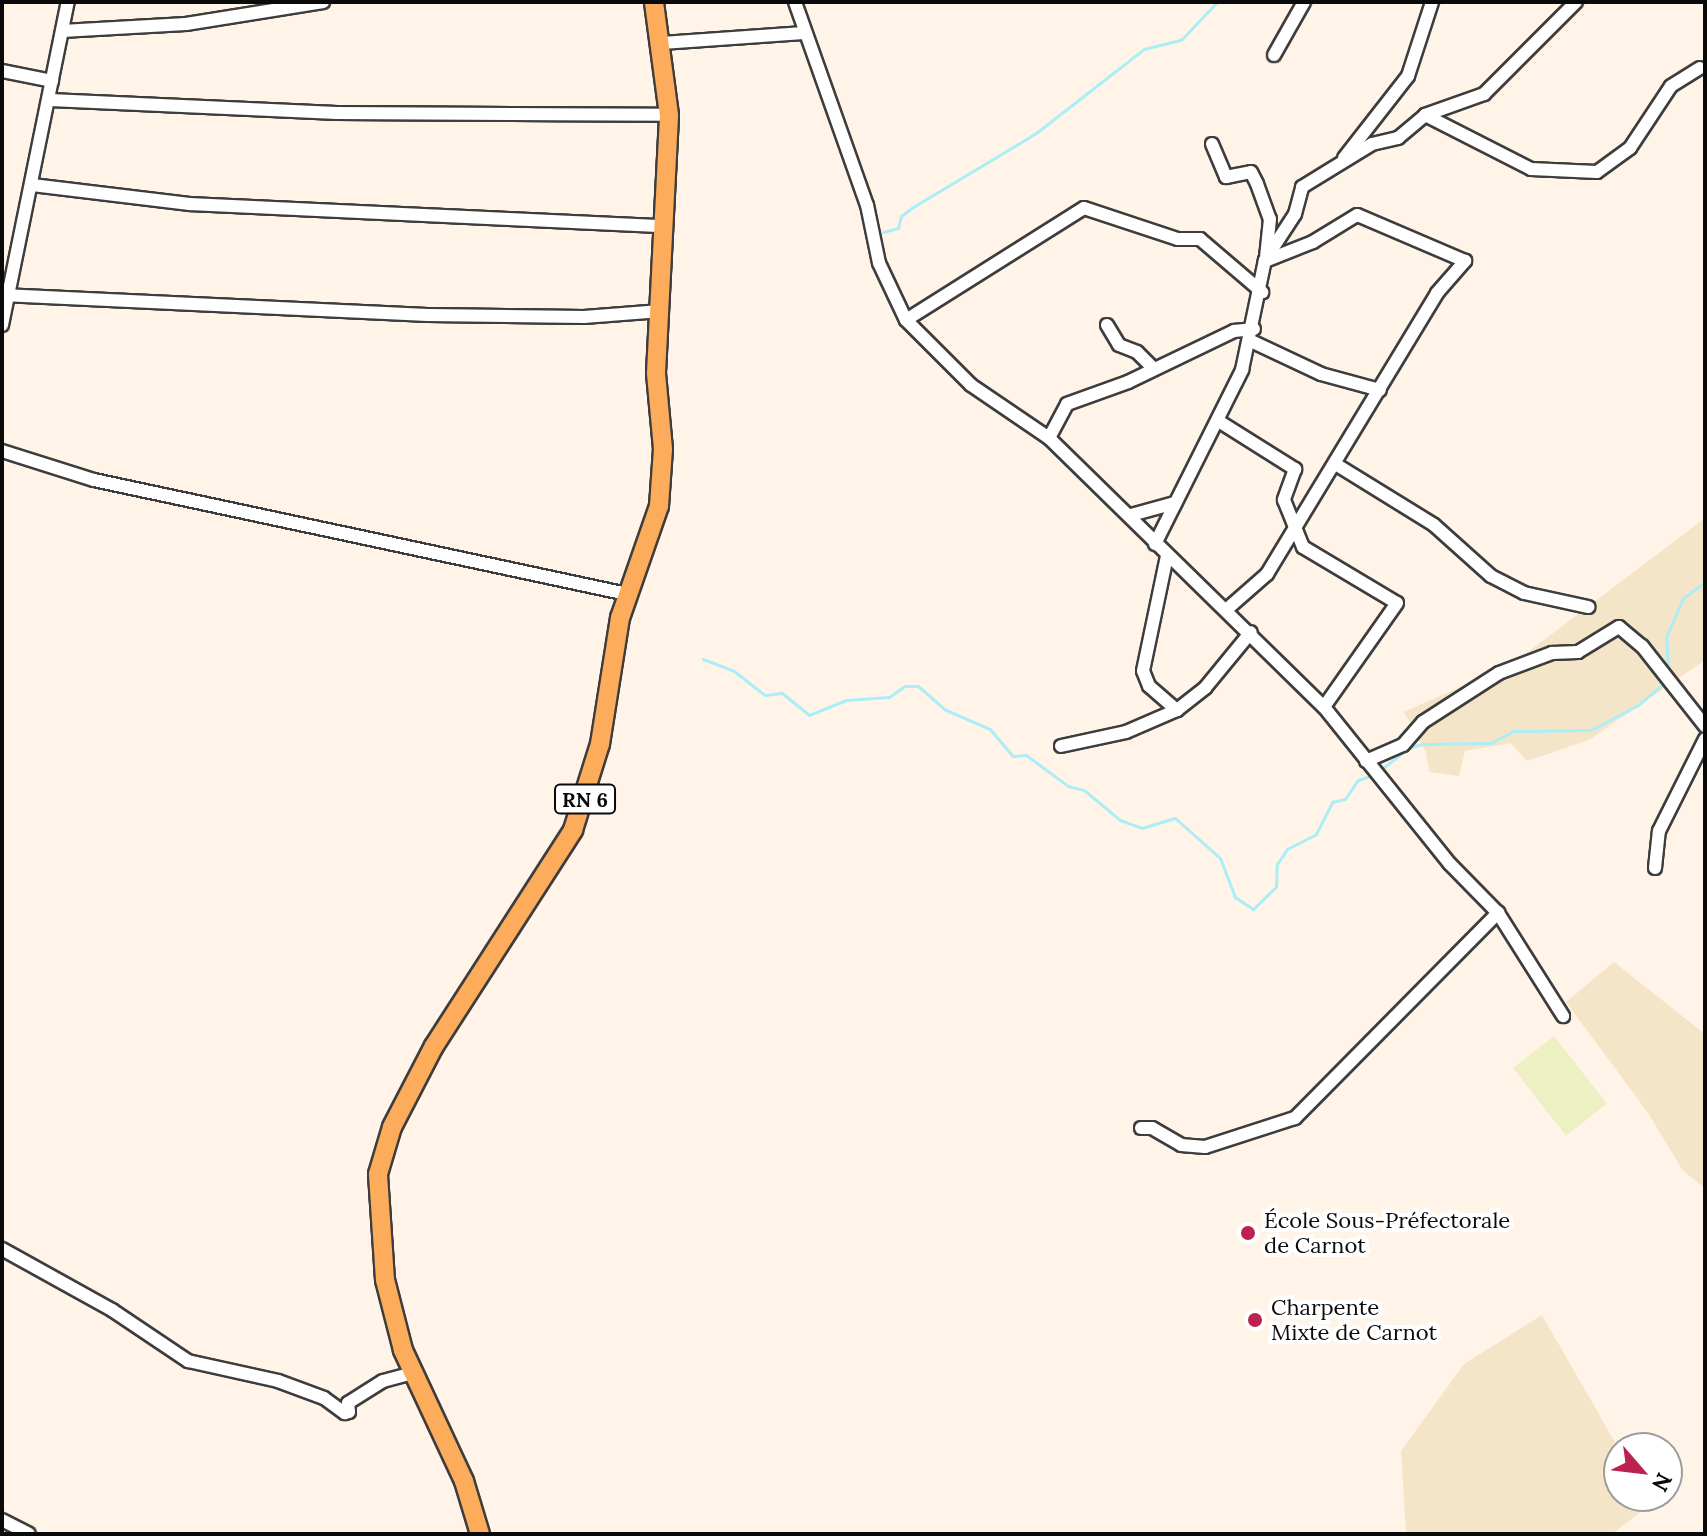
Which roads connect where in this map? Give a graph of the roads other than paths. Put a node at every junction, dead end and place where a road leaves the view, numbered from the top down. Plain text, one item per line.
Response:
1 (68, 2) edge
2 (323, 2) edge
3 (654, 2) edge
4 (795, 2) edge
5 (1304, 2) edge
6 (1432, 2) edge
7 (1576, 2) edge
8 (62, 31) junction
9 (805, 33) junction
10 (661, 43) junction
11 (1274, 55) dead end
12 (1700, 68) dead end
13 (2, 71) edge
14 (52, 81) junction
15 (50, 100) junction
16 (669, 115) junction
17 (1425, 115) junction
18 (1212, 144) dead end
19 (1336, 167) junction
20 (32, 185) junction
21 (662, 226) junction
22 (1265, 260) junction
23 (1262, 292) junction
24 (6, 296) edge
25 (661, 311) junction
26 (906, 320) junction
27 (2, 325) edge
28 (1107, 325) dead end
29 (1252, 335) junction
30 (1153, 368) junction
31 (1380, 390) junction
32 (1220, 422) junction
33 (1049, 438) junction
34 (2, 451) edge
35 (1337, 465) junction
36 (1175, 503) junction
37 (1131, 515) junction
38 (1294, 534) junction
39 (1155, 544) junction
40 (1167, 556) junction
41 (627, 594) junction
42 (1588, 607) dead end
43 (1226, 610) junction
44 (1251, 632) junction
45 (1324, 707) junction
46 (1177, 710) junction
47 (1705, 726) edge
48 (1705, 739) edge
49 (1061, 746) dead end
50 (1366, 761) junction
51 (1655, 868) dead end
52 (1498, 913) junction
53 (1563, 1016) dead end
54 (1141, 1128) dead end
55 (2, 1249) edge
56 (413, 1373) junction
57 (2, 1520) edge
58 (29, 1534) edge
59 (480, 1534) edge

1 - 8 street
2 - 8 street
3 - 10 main road, RN 6
4 - 9 street
5 - 11 street
6 - 19 street
7 - 17 street
8 - 14 street
9 - 10 street
9 - 26 street
10 - 16 main road, RN 6
12 - 17 street
13 - 14 street
14 - 15 street
15 - 16 street
15 - 20 street
16 - 21 main road, RN 6
17 - 19 street
18 - 22 street
19 - 22 street
20 - 21 street
20 - 24 street
21 - 25 main road, RN 6
22 - 23 street
22 - 31 street
23 - 26 street
23 - 29 street
24 - 25 street
24 - 27 street
25 - 41 main road, RN 6
26 - 33 street
28 - 30 street
29 - 30 street
29 - 31 street
29 - 32 street
30 - 33 street
31 - 35 street
32 - 36 street
32 - 38 street
33 - 37 street
34 - 41 street
35 - 38 street
35 - 42 street
36 - 37 street
36 - 39 street
37 - 39 street
38 - 43 street
38 - 45 street
39 - 40 street
40 - 43 street
40 - 46 street
41 - 56 main road, RN 6
43 - 44 street
44 - 45 street
44 - 46 street
45 - 50 street
46 - 49 street
47 - 50 street
48 - 51 street
50 - 52 street
52 - 53 street
52 - 54 street
55 - 56 street
56 - 59 main road, RN 6
57 - 58 street

